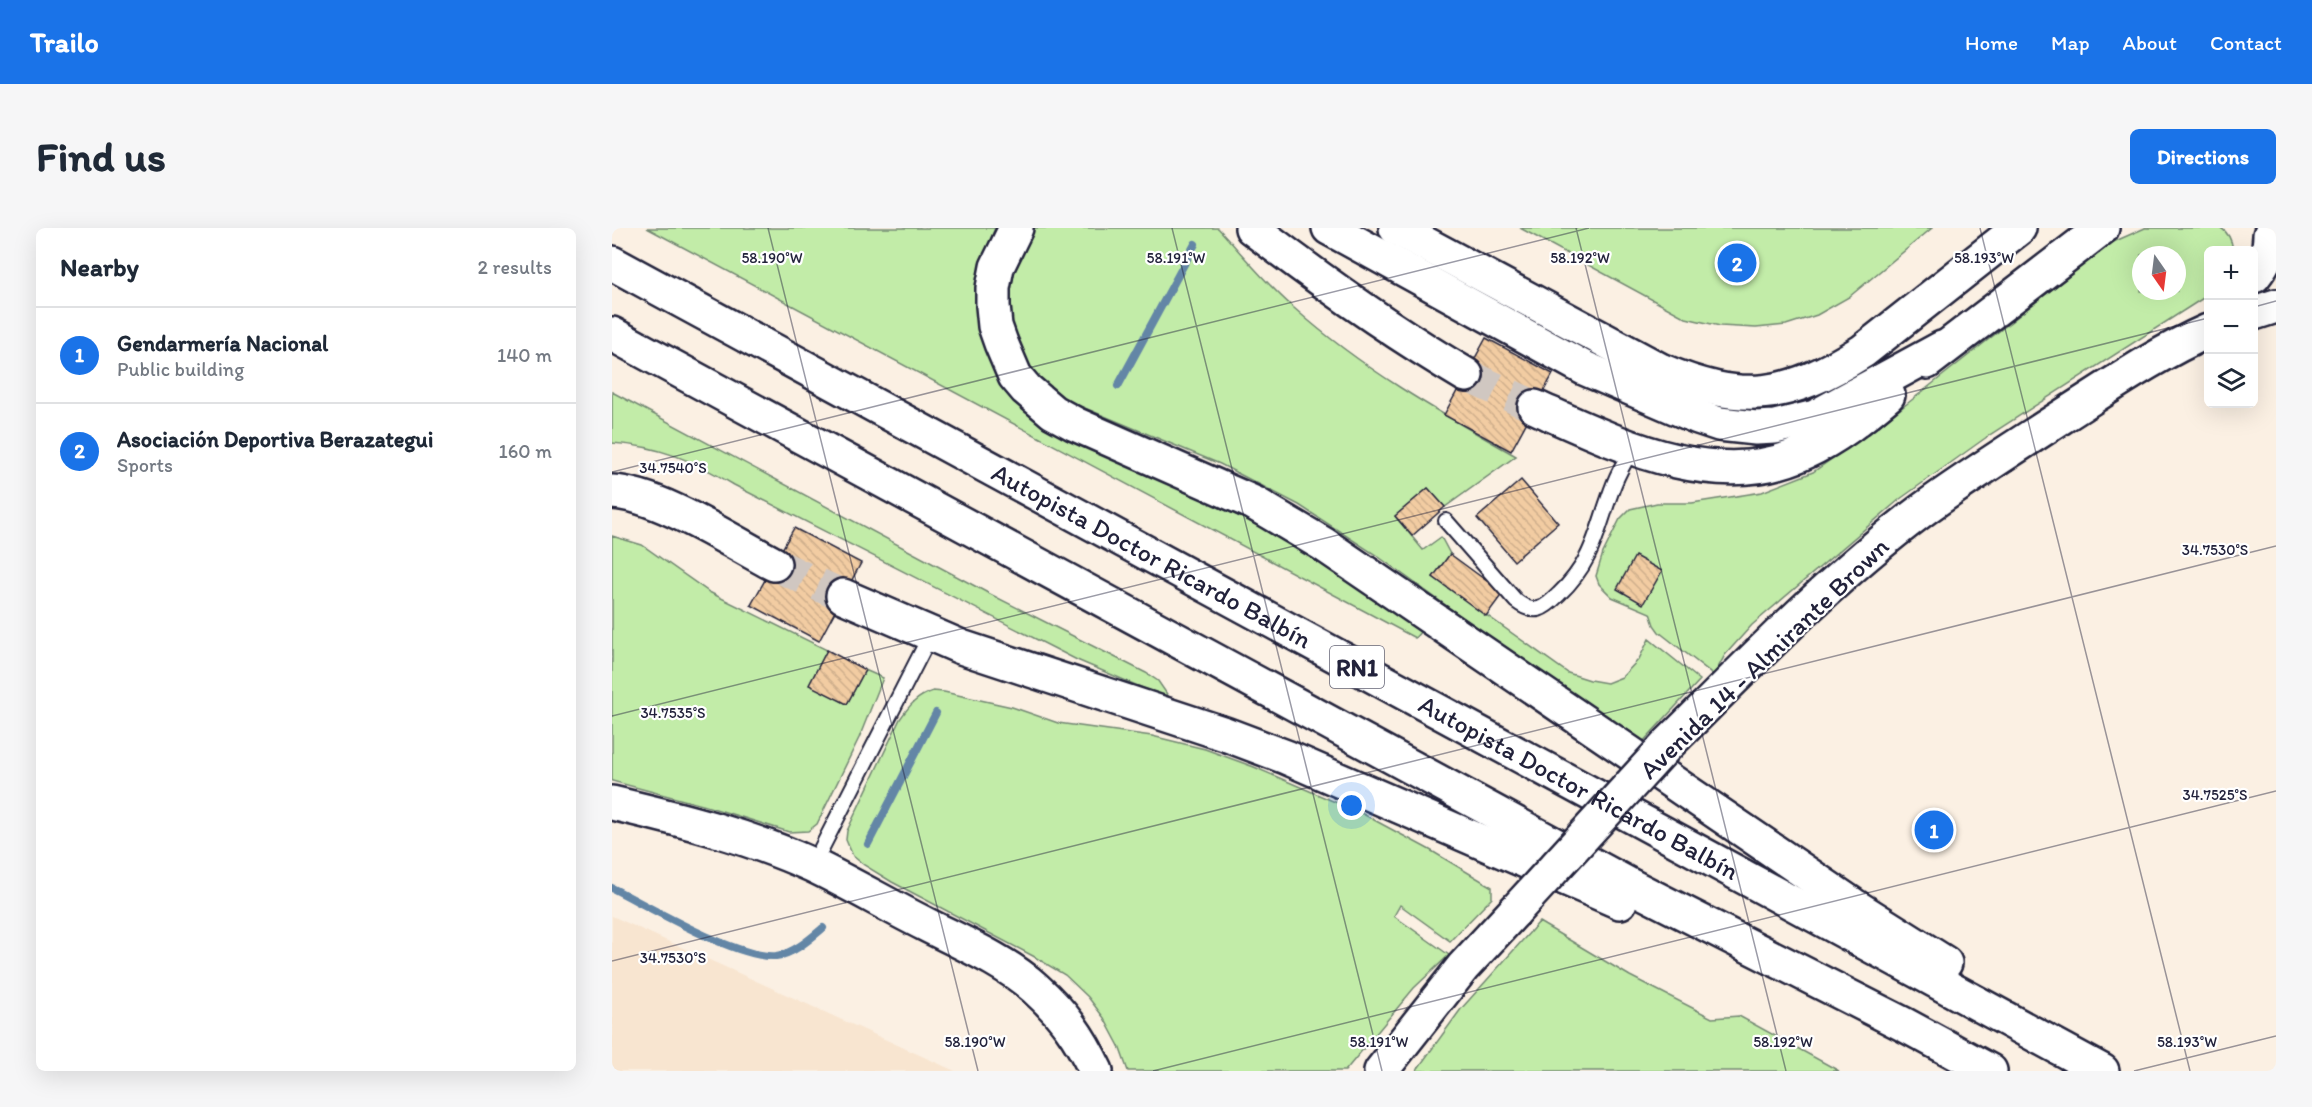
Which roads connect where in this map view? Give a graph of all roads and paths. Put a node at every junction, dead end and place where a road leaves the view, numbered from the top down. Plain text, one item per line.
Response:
1 (1016, 228) edge
2 (1252, 228) edge
3 (1329, 228) edge
4 (1396, 228) edge
5 (2019, 228) edge
6 (2102, 228) edge
7 (2272, 238) edge
8 (612, 262) edge
9 (2258, 270) edge
10 (2276, 306) edge
11 (2258, 311) edge
12 (612, 334) edge
13 (2196, 336) edge
14 (1942, 348) junction
15 (1466, 375) tunnel mouth
16 (1535, 407) tunnel mouth
17 (1633, 447) junction
18 (612, 492) edge
19 (1446, 521) dead end
20 (774, 564) tunnel mouth
21 (843, 596) tunnel mouth
22 (931, 634) junction
23 (612, 803) edge
24 (812, 866) junction
25 (1905, 1025) junction
26 (1096, 1071) edge
27 (1381, 1071) edge
28 (1990, 1071) edge
29 (2102, 1071) edge
30 (2117, 1071) edge

1 - 30 main road
2 - 15 main road
3 - 14 main road
4 - 5 main road
6 - 14 main road
7 - 9 main road
8 - 29 main road, Autopista Doctor Ricardo Balbín / RN1
10 - 11 main road
12 - 25 main road, RN1
13 - 27 main road, Avenida 14 - Almirante Brown, bridge
14 - 17 main road
16 - 17 main road
17 - 19 lane
18 - 20 main road
21 - 22 main road
22 - 24 lane
22 - 25 main road
23 - 24 main road
24 - 26 main road
25 - 28 main road, RN1

